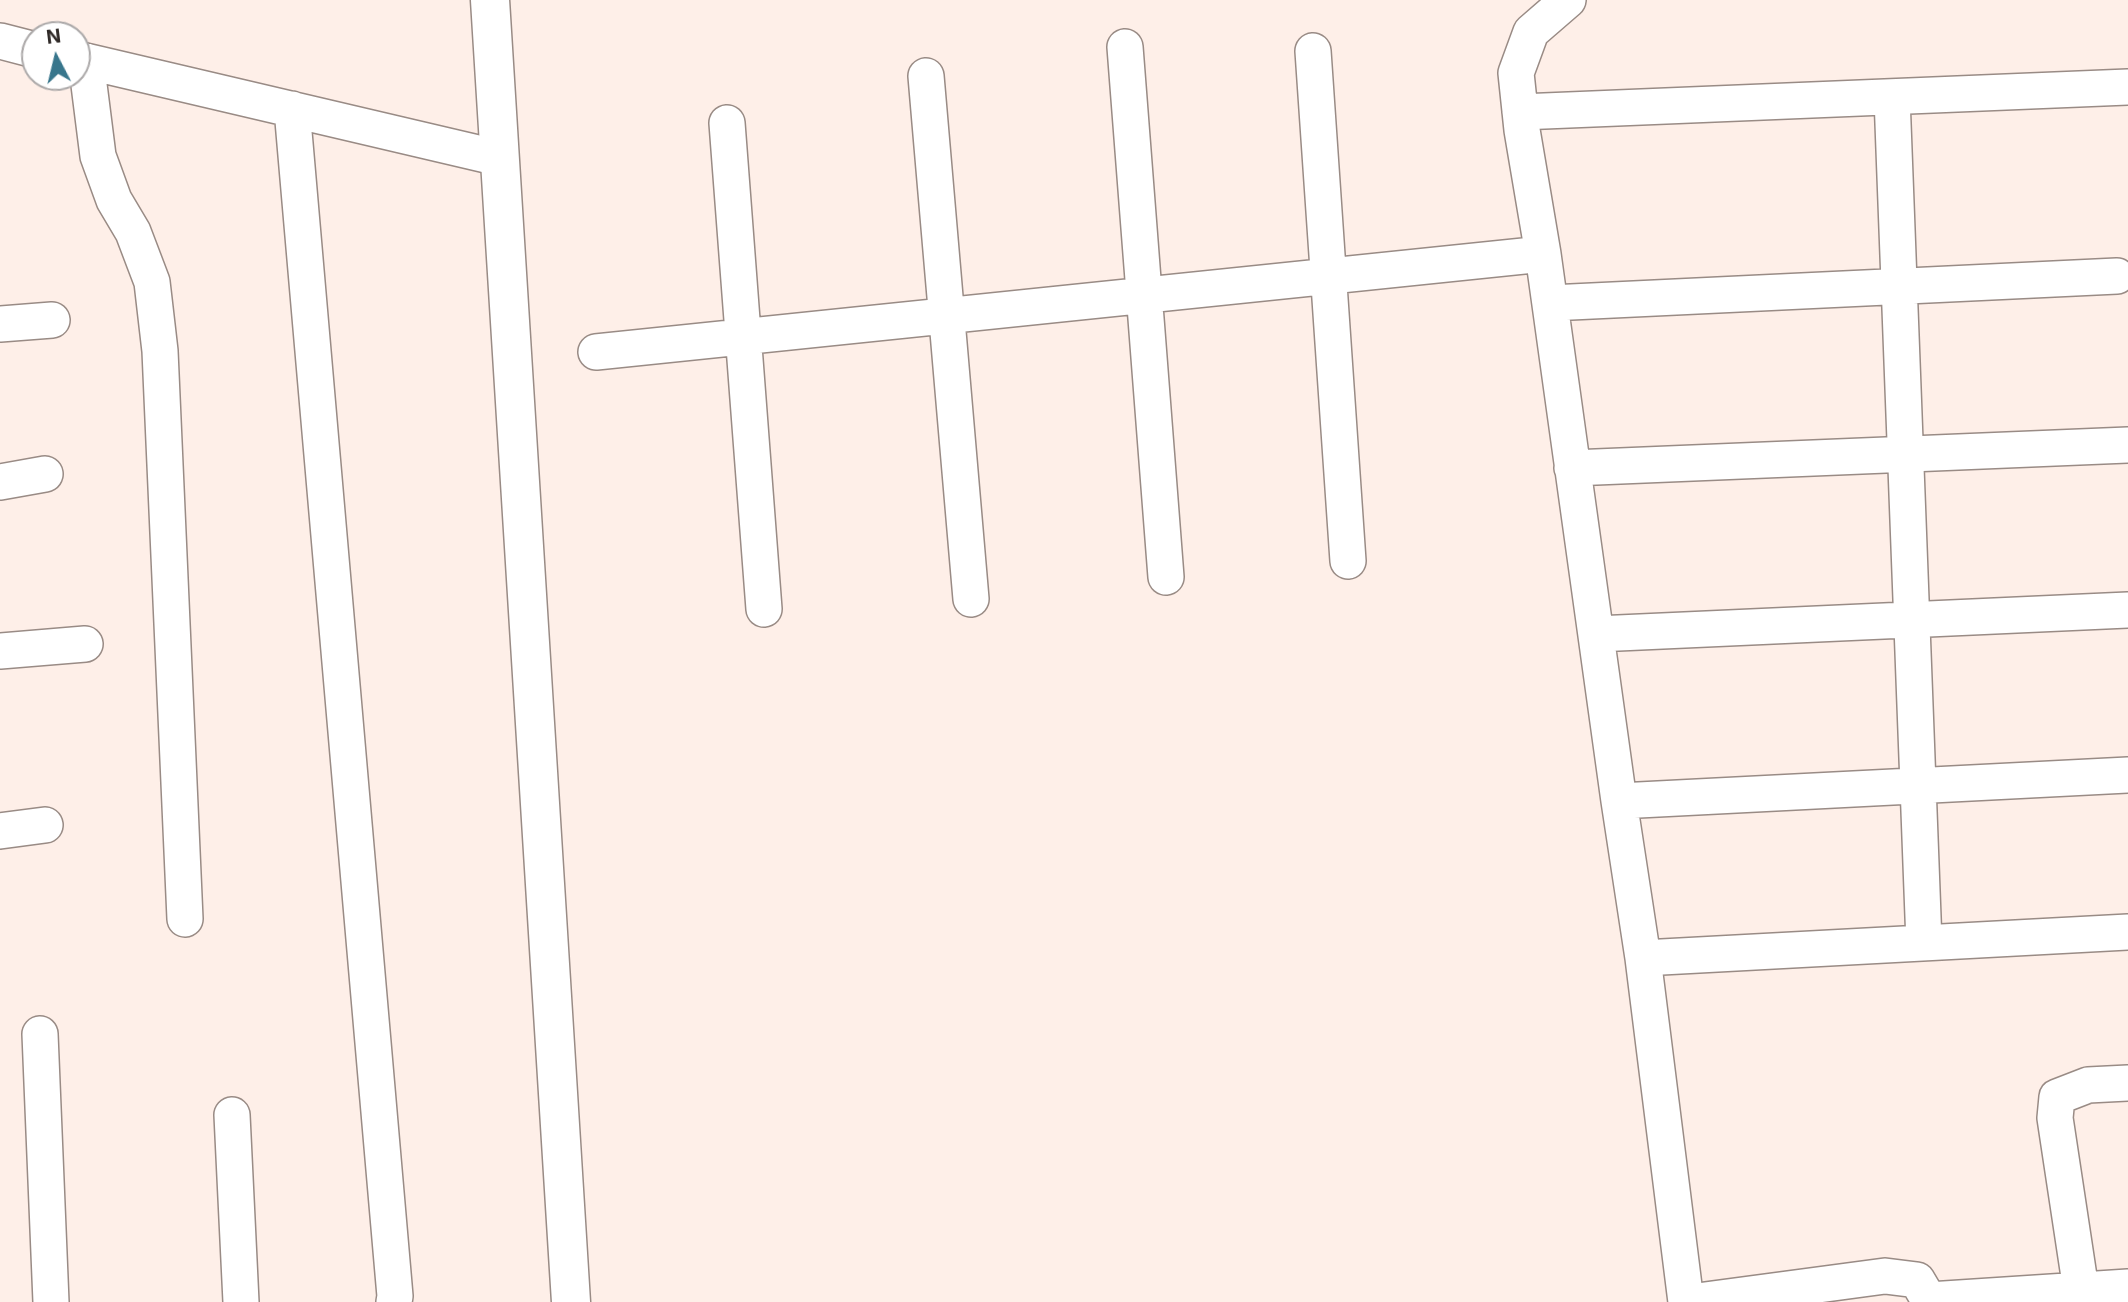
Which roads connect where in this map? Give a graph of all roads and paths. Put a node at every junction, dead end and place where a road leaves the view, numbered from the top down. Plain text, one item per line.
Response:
1 (490, 0) edge
2 (1568, 0) edge
3 (0, 41) edge
4 (21, 46) edge
5 (1125, 47) dead end
6 (1313, 51) dead end
7 (91, 62) edge
8 (926, 76) dead end
9 (2128, 87) edge
10 (87, 91) edge
11 (1892, 97) junction
12 (292, 109) junction
13 (1520, 113) junction
14 (727, 122) dead end
15 (499, 158) junction
16 (1544, 254) junction
17 (1329, 276) junction
18 (2117, 276) dead end
19 (1899, 287) junction
20 (1144, 295) junction
21 (1550, 303) junction
22 (947, 316) junction
23 (52, 320) dead end
24 (0, 324) edge
25 (744, 337) junction
26 (596, 352) dead end
27 (2128, 445) edge
28 (1905, 454) junction
29 (1572, 468) junction
30 (45, 474) dead end
31 (0, 482) edge
32 (1348, 561) dead end
33 (1166, 577) dead end
34 (971, 599) dead end
35 (764, 609) dead end
36 (2128, 610) edge
37 (1912, 619) junction
38 (1595, 634) junction
39 (85, 644) dead end
40 (0, 651) edge
41 (2128, 775) edge
42 (1918, 786) junction
43 (1619, 802) junction
44 (45, 825) dead end
45 (0, 831) edge
46 (185, 919) dead end
47 (2128, 932) edge
48 (1924, 943) junction
49 (1643, 958) junction
50 (40, 1034) dead end
51 (2128, 1083) edge
52 (232, 1115) dead end
53 (2128, 1287) edge
54 (2081, 1290) junction
55 (1929, 1301) edge
56 (51, 1302) edge
57 (241, 1302) edge
58 (394, 1302) edge
59 (571, 1302) edge
60 (1688, 1302) edge

1 - 15 street
2 - 13 street
3 - 4 street
5 - 20 street
6 - 17 street
7 - 12 street
8 - 22 street
9 - 11 street
10 - 46 street
11 - 13 street
11 - 19 street
12 - 15 street
12 - 58 street
13 - 16 street
14 - 25 street
15 - 59 street
16 - 17 street
16 - 21 street
17 - 20 street
17 - 32 street
18 - 19 street
19 - 21 street
19 - 28 street
20 - 22 street
20 - 33 street
21 - 29 street
22 - 25 street
22 - 34 street
23 - 24 street
25 - 26 street
25 - 35 street
27 - 28 street
28 - 29 street
28 - 37 street
29 - 38 street
30 - 31 street
36 - 37 street
37 - 38 street
37 - 42 street
38 - 43 street
39 - 40 street
41 - 42 street
42 - 43 street
42 - 48 street
43 - 49 street
44 - 45 street
47 - 48 street
48 - 49 street
49 - 60 street
50 - 56 street
51 - 54 street
52 - 57 street
53 - 54 street
54 - 55 street
55 - 60 street

